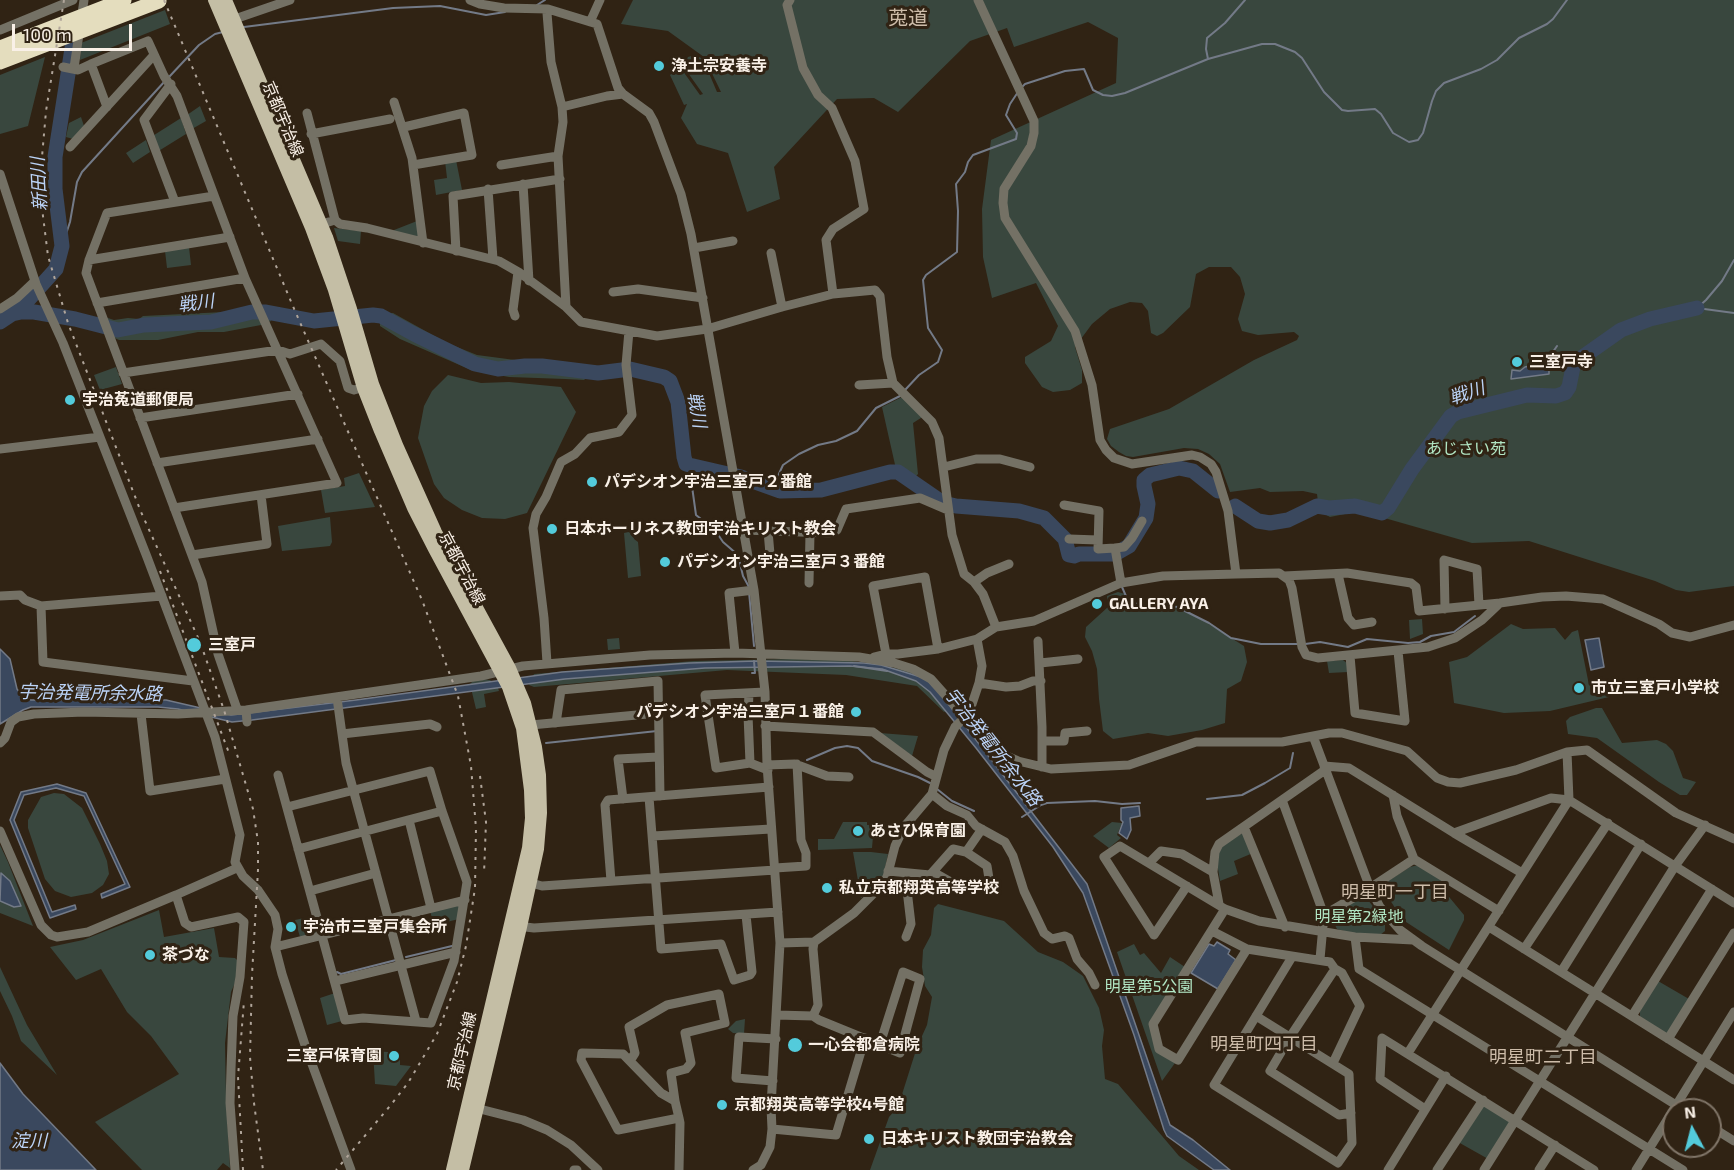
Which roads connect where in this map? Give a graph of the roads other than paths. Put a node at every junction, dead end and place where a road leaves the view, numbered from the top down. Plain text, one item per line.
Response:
1 (73, 0) edge
2 (84, 0) edge
3 (124, 0) edge
4 (159, 0) edge
5 (214, 0) edge
6 (226, 0) edge
7 (290, 0) edge
8 (470, 0) edge
9 (600, 0) edge
10 (790, 0) edge
11 (978, 0) edge
12 (548, 9) junction
13 (590, 22) junction
14 (232, 27) junction
15 (0, 30) edge
16 (0, 48) edge
17 (154, 55) junction
18 (0, 62) edge
19 (90, 64) junction
20 (168, 80) junction
21 (623, 94) junction
22 (394, 102) dead end
23 (107, 107) junction
24 (562, 107) junction
25 (307, 113) dead end
26 (390, 118) dead end
27 (404, 128) junction
28 (311, 134) junction
29 (70, 147) dead end
30 (558, 156) junction
31 (413, 165) junction
32 (501, 165) dead end
33 (0, 174) edge
34 (560, 179) junction
35 (523, 184) junction
36 (488, 189) junction
37 (214, 196) junction
38 (5, 201) edge
39 (175, 202) junction
40 (335, 220) junction
41 (316, 226) junction
42 (230, 237) junction
43 (733, 241) dead end
44 (423, 243) junction
45 (694, 248) junction
46 (456, 251) junction
47 (771, 253) dead end
48 (493, 259) junction
49 (88, 260) junction
50 (518, 272) junction
51 (245, 278) junction
52 (530, 281) junction
53 (37, 286) junction
54 (613, 292) dead end
55 (833, 294) junction
56 (703, 298) junction
57 (97, 303) junction
58 (567, 307) junction
59 (782, 307) junction
60 (0, 309) edge
61 (515, 316) dead end
62 (707, 329) junction
63 (629, 331) junction
64 (278, 350) junction
65 (123, 373) junction
66 (893, 383) junction
67 (859, 385) dead end
68 (368, 386) junction
69 (298, 394) junction
70 (140, 418) junction
71 (100, 437) junction
72 (318, 439) junction
73 (0, 449) edge
74 (157, 463) junction
75 (944, 467) junction
76 (1030, 467) dead end
77 (261, 495) junction
78 (948, 506) junction
79 (1064, 506) dead end
80 (174, 508) junction
81 (1142, 521) dead end
82 (743, 530) junction
83 (768, 531) junction
84 (810, 533) junction
85 (1069, 538) dead end
86 (1098, 540) junction
87 (1116, 551) junction
88 (770, 554) dead end
89 (192, 555) junction
90 (1010, 564) dead end
91 (1236, 574) junction
92 (1338, 574) junction
93 (1284, 576) junction
94 (974, 582) junction
95 (809, 583) dead end
96 (1121, 583) junction
97 (751, 590) junction
98 (0, 596) edge
99 (162, 596) junction
100 (1500, 603) junction
101 (1479, 605) junction
102 (41, 606) junction
103 (1445, 609) junction
104 (1372, 622) dead end
105 (1734, 625) edge
106 (996, 627) junction
107 (977, 639) junction
108 (1038, 641) dead end
109 (938, 649) junction
110 (1398, 651) junction
111 (735, 653) junction
112 (886, 654) junction
113 (761, 656) junction
114 (1350, 656) junction
115 (872, 658) junction
116 (1078, 659) dead end
117 (547, 663) junction
118 (1040, 663) junction
119 (507, 672) junction
120 (193, 681) junction
121 (1041, 681) junction
122 (979, 683) junction
123 (514, 690) junction
124 (765, 692) junction
125 (749, 693) junction
126 (337, 703) junction
127 (205, 711) junction
128 (141, 714) junction
129 (658, 714) junction
130 (245, 715) junction
131 (964, 718) junction
132 (556, 723) junction
133 (531, 725) junction
134 (765, 726) junction
135 (437, 727) dead end
136 (1083, 729) dead end
137 (342, 735) junction
138 (1313, 736) junction
139 (1042, 741) junction
140 (0, 743) edge
141 (1567, 752) junction
142 (658, 757) junction
143 (750, 763) junction
144 (797, 764) junction
145 (1042, 767) junction
146 (767, 768) junction
147 (1324, 768) junction
148 (278, 776) dead end
149 (935, 776) junction
150 (849, 777) dead end
151 (225, 779) junction
152 (769, 787) junction
153 (353, 790) junction
154 (932, 794) junction
155 (1393, 795) junction
156 (660, 796) junction
157 (649, 797) junction
158 (623, 799) junction
159 (1282, 800) junction
160 (1569, 800) junction
161 (286, 807) junction
162 (442, 811) junction
163 (409, 820) junction
164 (1608, 823) junction
165 (1705, 825) junction
166 (1245, 827) junction
167 (771, 829) junction
168 (982, 829) junction
169 (0, 831) edge
170 (364, 832) junction
171 (1454, 833) junction
172 (653, 836) junction
173 (1734, 839) edge
174 (1641, 844) junction
175 (298, 849) junction
176 (966, 852) junction
177 (1414, 859) junction
178 (1149, 863) junction
179 (1675, 866) junction
180 (237, 868) junction
181 (775, 869) junction
182 (888, 871) junction
183 (933, 872) junction
184 (1213, 872) junction
185 (376, 873) junction
186 (905, 873) junction
187 (1522, 873) junction
188 (656, 879) junction
189 (611, 881) junction
190 (531, 884) junction
191 (1187, 886) junction
192 (1370, 888) junction
193 (963, 889) dead end
194 (1712, 889) junction
195 (310, 891) junction
196 (991, 891) dead end
197 (176, 895) junction
198 (465, 900) junction
199 (1734, 903) edge
200 (1222, 906) junction
201 (431, 908) junction
202 (1499, 910) junction
203 (778, 912) junction
204 (746, 915) junction
205 (1324, 915) junction
206 (388, 919) junction
207 (659, 920) junction
208 (516, 926) junction
209 (1285, 927) junction
210 (1489, 927) junction
211 (1212, 932) junction
212 (1322, 932) junction
213 (1734, 933) edge
214 (322, 936) junction
215 (906, 937) dead end
216 (1355, 937) junction
217 (1413, 940) junction
218 (814, 942) junction
219 (780, 943) junction
220 (275, 947) junction
221 (1247, 949) junction
222 (1524, 949) junction
223 (456, 952) junction
224 (1292, 957) junction
225 (1320, 960) junction
226 (400, 964) junction
227 (1335, 969) junction
228 (1461, 969) junction
229 (1561, 972) junction
230 (335, 981) junction
231 (1095, 986) dead end
232 (1596, 994) junction
233 (1734, 1012) edge
234 (1433, 1013) junction
235 (777, 1015) junction
236 (813, 1016) junction
237 (1256, 1016) junction
238 (1632, 1016) junction
239 (416, 1021) junction
240 (1290, 1036) junction
241 (865, 1038) junction
242 (1568, 1038) junction
243 (776, 1039) junction
244 (1668, 1039) junction
245 (880, 1044) junction
246 (1408, 1053) junction
247 (630, 1061) junction
248 (1703, 1061) junction
249 (1333, 1063) junction
250 (1446, 1076) junction
251 (1734, 1080) edge
252 (773, 1081) junction
253 (1538, 1082) junction
254 (1665, 1098) edge
255 (1684, 1098) edge
256 (1483, 1100) junction
257 (675, 1101) junction
258 (741, 1106) dead end
259 (472, 1107) junction
260 (771, 1107) junction
261 (1425, 1109) junction
262 (1351, 1113) junction
263 (679, 1118) junction
264 (1514, 1119) junction
265 (772, 1129) junction
266 (1662, 1131) edge
267 (1555, 1145) junction
268 (1649, 1148) junction
269 (595, 1169) edge
270 (235, 1170) edge
271 (351, 1170) edge
272 (452, 1170) edge
273 (463, 1170) edge
274 (679, 1170) edge
275 (753, 1170) edge
276 (1388, 1170) edge
277 (1437, 1170) edge
278 (1484, 1170) edge
279 (1539, 1170) edge
280 (1594, 1170) edge
281 (1636, 1170) edge
282 (1683, 1170) edge

1 - 15 street
2 - 19 street
3 - 16 highway
4 - 18 highway
5 - 14 main road, 京都宇治線
6 - 14 main road, 京都宇治線
7 - 14 street
8 - 12 street
9 - 13 street
10 - 55 street
11 - 91 street
12 - 13 street
12 - 24 street
13 - 21 street
14 - 41 main road, 京都宇治線
17 - 19 street
17 - 20 street
17 - 23 street
19 - 23 street
20 - 37 street
20 - 39 street
21 - 24 street
21 - 45 street
22 - 27 street
23 - 29 street
24 - 30 street
25 - 28 street
26 - 28 street
27 - 31 street
27 - 31 street
28 - 40 street
30 - 32 street
30 - 34 street
31 - 44 street
33 - 38 street
34 - 35 street
34 - 58 street
35 - 36 street
35 - 52 street
36 - 46 street
36 - 48 street
37 - 39 street
37 - 42 street
38 - 53 street
39 - 49 street
40 - 41 street
40 - 44 street
41 - 68 main road, 京都宇治線
42 - 49 street
42 - 51 street
43 - 45 street
44 - 46 street
45 - 56 street
46 - 48 street
47 - 59 street
48 - 50 street
49 - 57 street
50 - 52 street
50 - 61 street
51 - 57 street
51 - 64 street
52 - 58 street
53 - 60 street
53 - 71 street
54 - 56 street
55 - 59 street
55 - 66 street
56 - 62 street
57 - 65 street
58 - 63 street
59 - 62 street
62 - 63 street
62 - 82 street
63 - 117 street
64 - 65 street
64 - 68 street
64 - 69 street
65 - 70 street
66 - 67 street
66 - 75 street
68 - 119 main road, 京都宇治線
69 - 70 street
69 - 72 street
70 - 74 street
71 - 73 street
71 - 99 street
72 - 74 street
72 - 77 street
74 - 80 street
75 - 76 street
75 - 78 street
77 - 80 street
77 - 89 street
78 - 84 street
78 - 94 street
79 - 86 street
80 - 89 street
81 - 87 street
82 - 83 street
82 - 97 street
83 - 84 street
83 - 88 street
84 - 95 street
85 - 86 street
86 - 87 street
87 - 96 street
89 - 130 street
90 - 94 street
91 - 93 street
91 - 96 street
92 - 93 street
92 - 103 street
92 - 104 street
93 - 114 street
94 - 106 street
96 - 106 street
97 - 111 street
97 - 113 street
98 - 102 street
99 - 102 street
99 - 120 street
100 - 101 street
100 - 105 street
100 - 110 street
101 - 103 street
101 - 103 street
102 - 120 street
106 - 107 street
107 - 109 street
107 - 122 street
108 - 118 street
109 - 112 street
109 - 112 street
110 - 114 street
110 - 114 street
111 - 113 street
111 - 117 street
112 - 115 street
113 - 115 street
113 - 124 street
115 - 131 street
116 - 118 street
117 - 119 street
118 - 121 street
119 - 123 main road, 京都宇治線
119 - 126 street
120 - 127 street
121 - 122 street
121 - 139 street
122 - 131 street
123 - 133 main road, 京都宇治線
123 - 208 main road, 京都宇治線
124 - 125 street
124 - 134 street
125 - 143 street
125 - 143 street
126 - 130 street
126 - 137 street
127 - 128 street
127 - 130 street
127 - 151 street
128 - 140 street
128 - 151 street
129 - 132 street
129 - 132 street
129 - 142 street
131 - 145 street
131 - 149 street
132 - 133 street
133 - 190 main road, 京都宇治線
134 - 146 street
134 - 149 street
135 - 137 street
136 - 139 street
137 - 153 street
138 - 141 street
138 - 145 street
138 - 147 street
139 - 145 street
141 - 160 street
141 - 165 street
142 - 156 street
142 - 158 street
143 - 146 street
144 - 146 street
144 - 150 street
144 - 181 street
146 - 152 street
147 - 155 street
147 - 159 street
147 - 192 street
148 - 161 street
149 - 154 street
151 - 180 street
152 - 156 street
152 - 167 street
153 - 161 street
153 - 162 street
153 - 170 street
154 - 168 street
154 - 182 street
155 - 171 street
155 - 177 street
156 - 157 street
157 - 158 street
157 - 172 street
158 - 189 street
159 - 166 street
159 - 205 street
160 - 164 street
160 - 171 street
160 - 187 street
161 - 175 street
162 - 163 street
162 - 198 street
163 - 170 street
163 - 201 street
164 - 174 street
164 - 222 street
165 - 173 street
165 - 179 street
166 - 184 street
166 - 209 street
167 - 172 street
167 - 181 street
168 - 176 street
168 - 231 street
169 - 197 street
170 - 175 street
170 - 185 street
171 - 187 street
172 - 188 street
174 - 179 street
174 - 229 street
175 - 195 street
176 - 183 street
176 - 196 street
177 - 192 street
177 - 202 street
178 - 184 street
178 - 191 street
178 - 191 street
179 - 194 street
179 - 232 street
180 - 197 street
180 - 220 street
181 - 188 street
181 - 203 street
182 - 186 street
182 - 218 street
183 - 186 street
183 - 193 street
184 - 200 street
185 - 195 street
185 - 206 street
186 - 215 street
187 - 202 street
188 - 189 street
188 - 207 street
189 - 190 street
190 - 208 main road, 京都宇治線
191 - 200 street
192 - 205 street
192 - 217 street
194 - 199 street
194 - 238 street
195 - 214 street
197 - 270 street
198 - 201 street
198 - 223 street
200 - 209 street
200 - 211 street
201 - 206 street
202 - 210 street
203 - 204 street
203 - 219 street
204 - 207 street
204 - 207 street
205 - 212 street
206 - 214 street
206 - 226 street
207 - 208 street
208 - 259 main road, 京都宇治線
209 - 212 street
210 - 222 street
210 - 228 street
211 - 221 street
211 - 221 street
212 - 216 street
212 - 225 street
213 - 244 street
214 - 220 street
214 - 230 street
216 - 217 street
216 - 234 street
217 - 228 street
218 - 219 street
218 - 236 street
219 - 235 street
220 - 271 street
221 - 224 street
222 - 229 street
223 - 226 street
223 - 239 street
224 - 225 street
224 - 237 street
225 - 227 street
226 - 230 street
226 - 239 street
227 - 240 street
227 - 249 street
228 - 234 street
228 - 242 street
229 - 232 street
230 - 239 street
232 - 238 street
232 - 242 street
233 - 248 street
234 - 246 street
234 - 253 street
235 - 236 street
235 - 243 street
236 - 241 street
237 - 240 street
237 - 262 street
238 - 244 street
240 - 249 street
240 - 262 street
241 - 245 street
241 - 265 street
242 - 253 street
242 - 254 street
243 - 252 street
243 - 252 street
244 - 248 street
245 - 245 street
246 - 250 street
246 - 261 street
247 - 257 street
247 - 257 street
247 - 263 street
248 - 251 street
248 - 255 street
249 - 262 street
250 - 256 street
250 - 261 street
252 - 260 street
253 - 264 street
253 - 268 street
256 - 264 street
256 - 277 street
257 - 263 street
258 - 260 street
259 - 269 street
259 - 272 main road, 京都宇治線
259 - 273 main road, 京都宇治線
260 - 265 street
261 - 276 street
263 - 274 street
264 - 267 street
264 - 278 street
265 - 275 street
266 - 268 street
267 - 279 street
267 - 280 street
268 - 281 street
268 - 282 street

